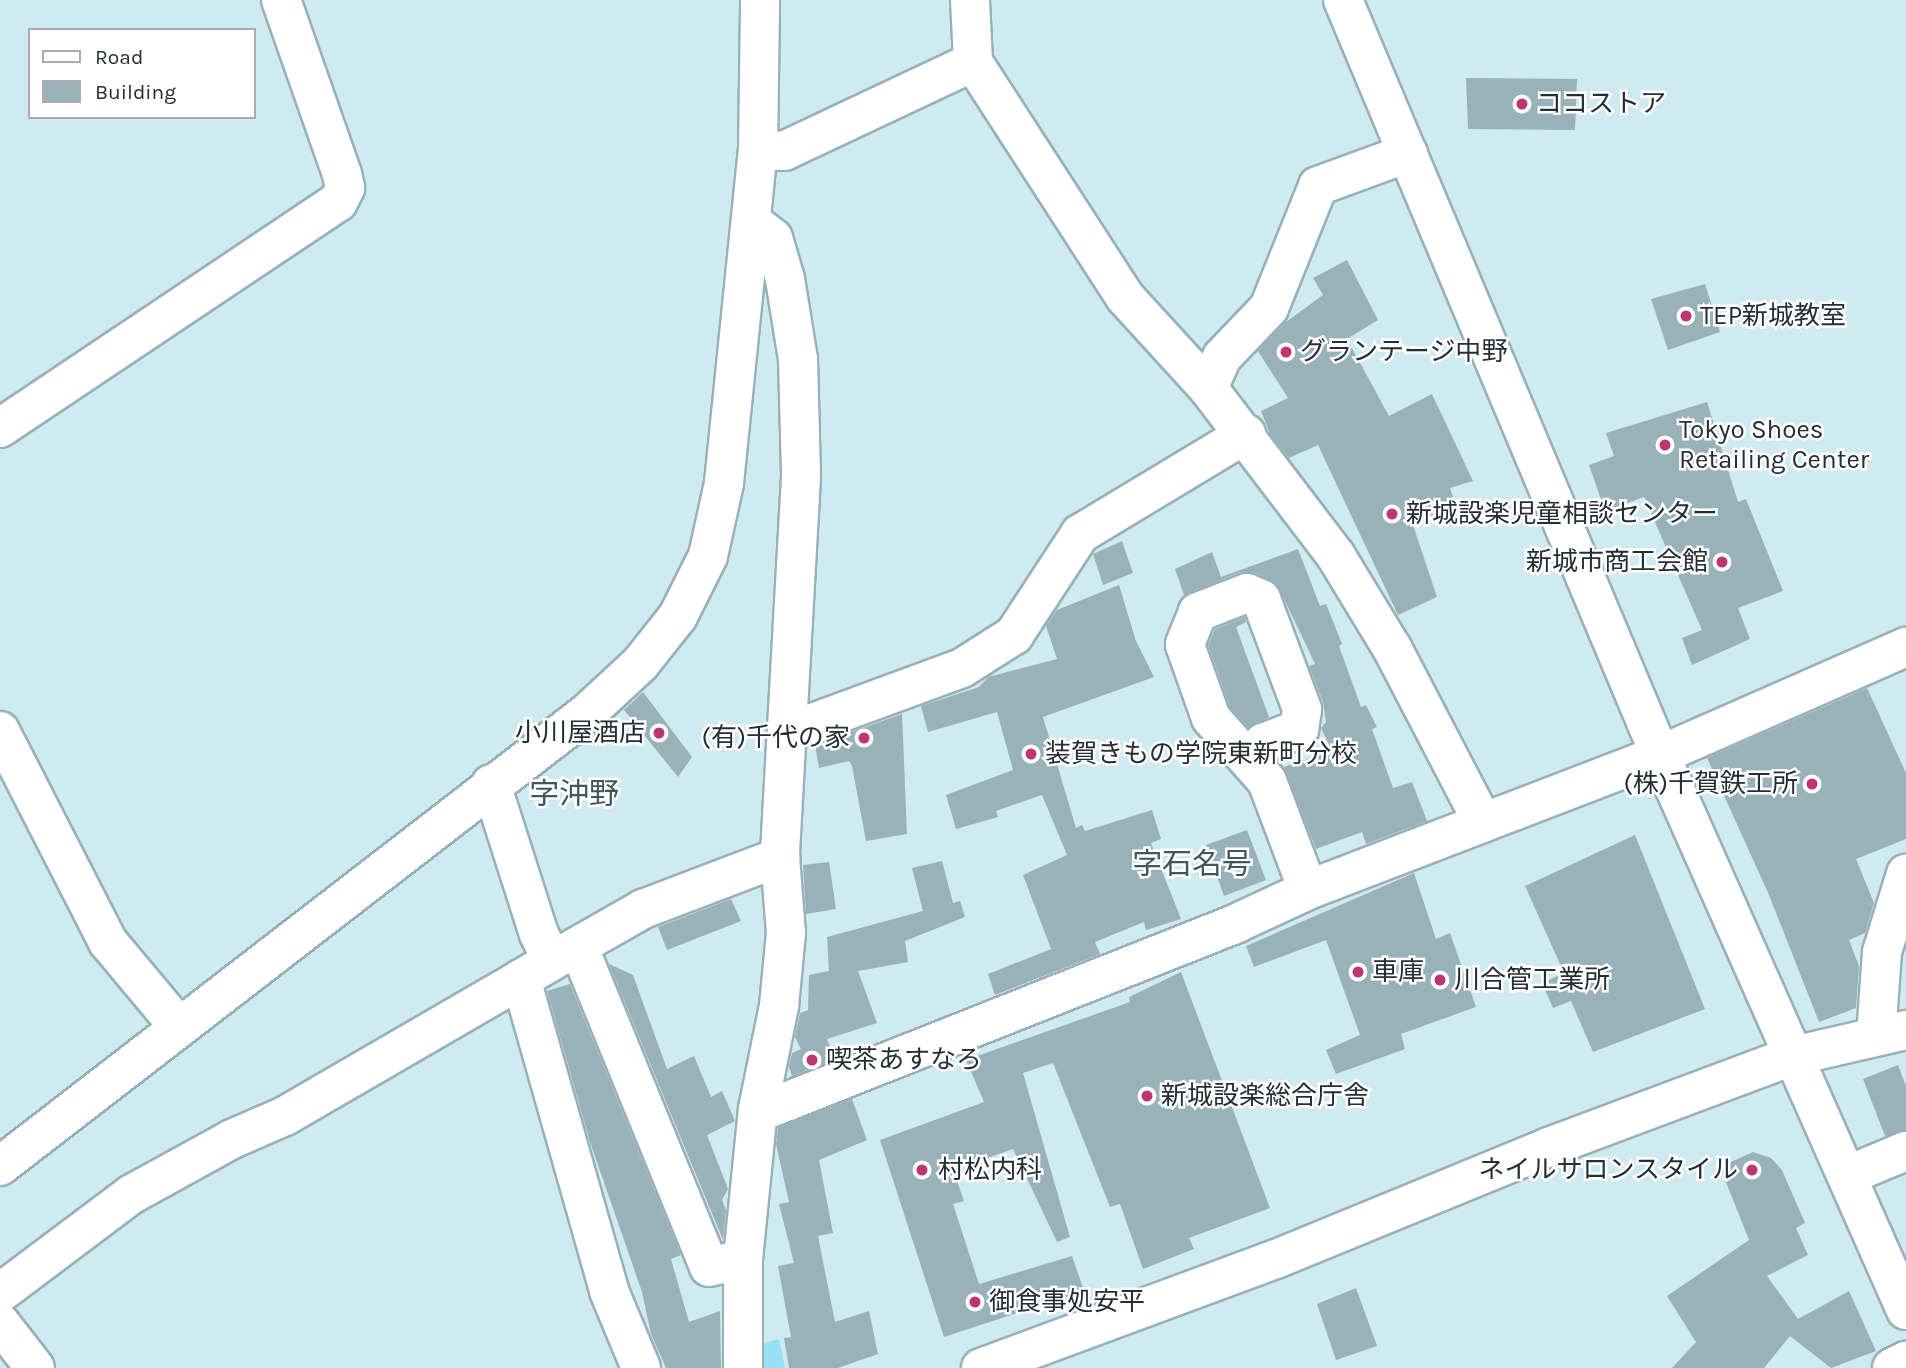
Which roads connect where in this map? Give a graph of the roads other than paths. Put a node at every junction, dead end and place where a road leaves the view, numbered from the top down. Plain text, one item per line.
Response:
1 (281, 0) edge
2 (760, 0) edge
3 (970, 0) edge
4 (1343, 0) edge
5 (973, 62) junction
6 (758, 149) junction
7 (1408, 153) junction
8 (751, 220) junction
9 (1208, 388) junction
10 (0, 428) edge
11 (1246, 434) junction
12 (1906, 647) edge
13 (0, 731) edge
14 (788, 732) junction
15 (1660, 755) junction
16 (1251, 761) dead end
17 (491, 784) junction
18 (1483, 822) junction
19 (780, 857) junction
20 (1906, 874) edge
21 (1308, 890) junction
22 (551, 962) junction
23 (179, 1027) junction
24 (1891, 1033) edge
25 (1793, 1056) junction
26 (758, 1109) junction
27 (1906, 1151) edge
28 (0, 1166) edge
29 (1847, 1175) junction
30 (743, 1259) junction
31 (0, 1293) edge
32 (1906, 1310) edge
33 (0, 1323) edge
34 (1906, 1361) edge
35 (36, 1368) edge
36 (641, 1368) edge
37 (743, 1368) edge
38 (981, 1368) edge
39 (1892, 1368) edge

1 - 10 street
2 - 6 street
3 - 5 street
4 - 7 street
5 - 6 street
5 - 9 street
6 - 8 street
7 - 9 street
7 - 15 street
8 - 14 street
8 - 17 street
9 - 11 street
11 - 14 street
11 - 18 street
12 - 15 street
13 - 23 street
14 - 19 street
15 - 18 street
15 - 25 street
16 - 21 street
17 - 22 street
17 - 23 street
18 - 21 street
19 - 22 street
19 - 26 street
20 - 24 street
21 - 26 street
22 - 30 street
22 - 31 street
22 - 36 street
23 - 28 street
24 - 25 street
25 - 29 street
25 - 38 street
26 - 30 street
27 - 29 street
29 - 32 street
30 - 37 street
33 - 35 street
34 - 39 street

